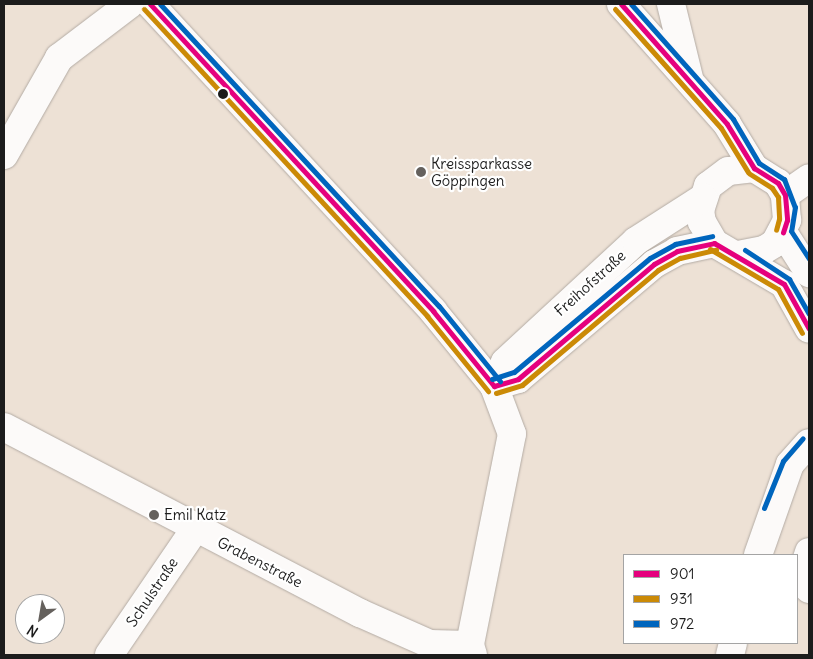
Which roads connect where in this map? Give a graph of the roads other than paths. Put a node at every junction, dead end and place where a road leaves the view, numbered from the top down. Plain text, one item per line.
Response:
1 (130, 4) edge
2 (150, 4) edge
3 (621, 4) edge
4 (671, 4) edge
5 (690, 82) junction
6 (4, 155) edge
7 (754, 168) junction
8 (809, 178) edge
9 (785, 195) junction
10 (703, 198) junction
11 (783, 232) junction
12 (726, 249) junction
13 (809, 273) edge
14 (809, 329) edge
15 (494, 386) junction
16 (4, 427) edge
17 (809, 443) edge
18 (195, 528) junction
19 (809, 552) edge
20 (758, 554) edge
21 (809, 589) edge
22 (472, 650) edge
23 (113, 651) edge

1 - 6 street
2 - 15 street
3 - 5 street
4 - 5 street
5 - 7 street
7 - 9 street
7 - 10 street
8 - 9 street
9 - 11 street
10 - 12 street
10 - 15 street, Freihofstraße
11 - 12 street
11 - 13 street
12 - 14 street
12 - 15 street, Freihofstraße
15 - 22 street
16 - 18 street, Grabenstraße
17 - 20 street
18 - 22 street, Grabenstraße
18 - 23 street, Schulstraße
19 - 21 street

